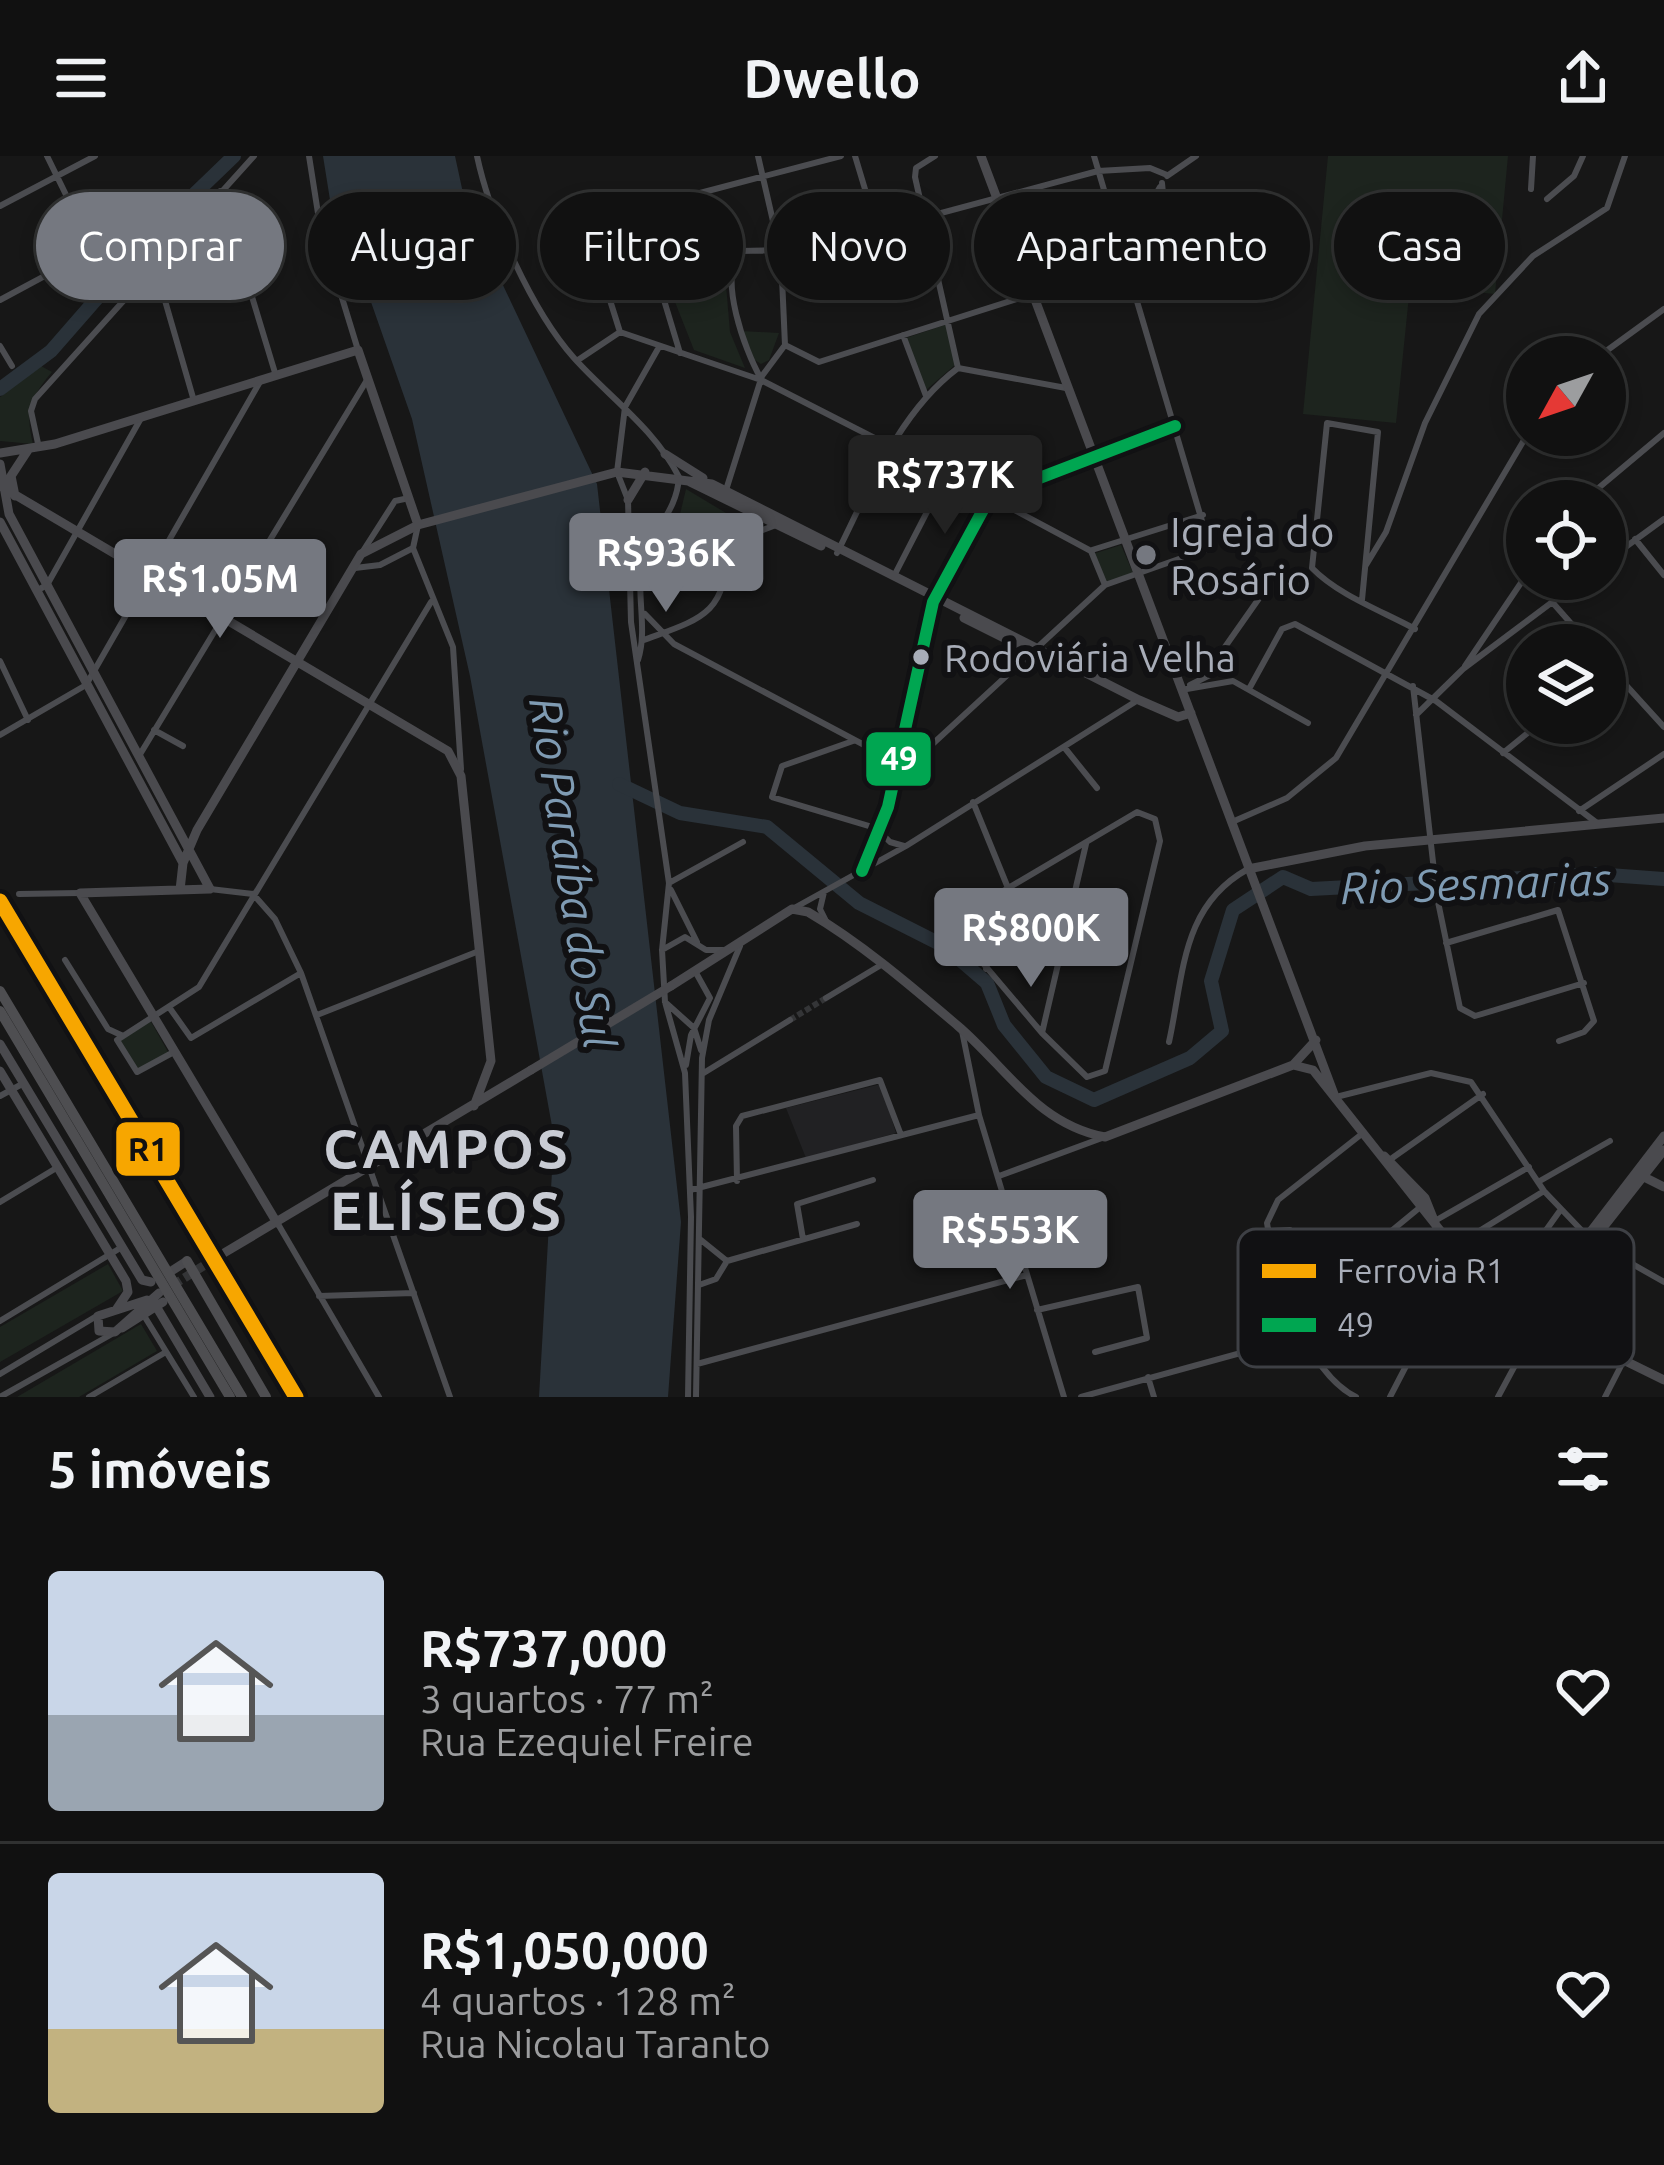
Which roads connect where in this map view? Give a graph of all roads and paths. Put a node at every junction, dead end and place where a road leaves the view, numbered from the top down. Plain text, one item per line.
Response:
1 (47, 156) edge
2 (95, 156) edge
3 (254, 156) edge
4 (309, 156) edge
5 (477, 156) edge
6 (758, 156) edge
7 (841, 156) edge
8 (855, 156) edge
9 (935, 156) edge
10 (981, 156) edge
11 (1094, 156) edge
12 (1155, 156) edge
13 (1196, 156) edge
14 (1533, 156) edge
15 (1583, 156) edge
16 (1625, 156) edge
17 (1150, 168) junction
18 (1098, 171) junction
19 (58, 175) junction
20 (762, 177) junction
21 (1164, 179) junction
22 (1531, 189) dead end
23 (220, 191) joint
24 (712, 192) edge
25 (866, 192) edge
26 (918, 192) edge
27 (994, 192) edge
28 (1022, 192) edge
29 (1104, 192) edge
30 (1156, 192) edge
31 (1165, 192) edge
32 (767, 198) edge
33 (1547, 199) dead end
34 (0, 206) edge
35 (767, 254) edge
36 (0, 300) edge
37 (124, 300) edge
38 (165, 300) edge
39 (610, 300) edge
40 (664, 300) edge
41 (783, 300) edge
42 (946, 300) edge
43 (1012, 300) edge
44 (1038, 300) edge
45 (1136, 300) edge
46 (1664, 309) edge
47 (951, 319) junction
48 (620, 332) junction
49 (903, 335) junction
50 (1626, 337) edge
51 (785, 345) junction
52 (0, 346) edge
53 (660, 346) junction
54 (358, 350) junction
55 (680, 353) junction
56 (577, 361) junction
57 (11, 366) dead end
58 (958, 368) junction
59 (276, 376) junction
60 (261, 380) junction
61 (367, 380) junction
62 (761, 380) junction
63 (1070, 388) junction
64 (926, 396) junction
65 (194, 400) junction
66 (625, 407) junction
67 (142, 417) junction
68 (1175, 426) junction
69 (1664, 433) edge
70 (892, 447) junction
71 (34, 449) junction
72 (0, 453) edge
73 (665, 454) junction
74 (1095, 454) junction
75 (1513, 456) edge
76 (0, 464) edge
77 (617, 472) junction
78 (645, 472) junction
79 (946, 475) junction
80 (681, 477) junction
81 (1608, 480) edge
82 (712, 484) junction
83 (1, 486) edge
84 (726, 490) junction
85 (15, 496) junction
86 (990, 497) junction
87 (409, 498) junction
88 (628, 500) junction
89 (1203, 515) junction
90 (1664, 519) edge
91 (780, 521) junction
92 (0, 522) edge
93 (418, 525) junction
94 (77, 530) junction
95 (1635, 539) junction
96 (1124, 541) junction
97 (1626, 546) edge
98 (413, 548) junction
99 (724, 548) junction
100 (838, 551) junction
101 (1091, 551) junction
102 (646, 552) junction
103 (361, 554) junction
104 (1366, 565) junction
105 (353, 568) junction
106 (148, 574) junction
107 (1136, 575) junction
108 (1664, 575) edge
109 (894, 576) junction
110 (1106, 585) junction
111 (41, 588) junction
112 (1260, 597) dead end
113 (935, 600) junction
114 (1509, 600) edge
115 (1556, 600) edge
116 (1362, 601) junction
117 (431, 602) junction
118 (1553, 602) junction
119 (222, 616) junction
120 (645, 618) junction
121 (631, 622) junction
122 (1572, 624) edge
123 (1414, 629) junction
124 (661, 634) junction
125 (644, 640) junction
126 (1037, 651) junction
127 (299, 660) junction
128 (0, 661) edge
129 (637, 663) junction
130 (93, 668) junction
131 (1463, 669) junction
132 (1389, 676) junction
133 (86, 685) junction
134 (1413, 686) junction
135 (1626, 687) edge
136 (1184, 688) junction
137 (1249, 689) junction
138 (1436, 701) junction
139 (370, 702) junction
140 (1137, 702) junction
141 (1191, 713) junction
142 (1416, 716) junction
143 (28, 720) junction
144 (1308, 723) dead end
145 (1664, 727) edge
146 (154, 730) junction
147 (1197, 730) junction
148 (0, 735) edge
149 (853, 741) junction
150 (1514, 744) edge
151 (183, 746) dead end
152 (1064, 747) junction
153 (1503, 753) junction
154 (1664, 754) edge
155 (139, 756) junction
156 (898, 763) junction
157 (461, 776) junction
158 (1097, 788) dead end
159 (973, 802) junction
160 (1579, 811) junction
161 (1664, 818) edge
162 (1232, 822) junction
163 (1598, 824) junction
164 (881, 830) junction
165 (1430, 840) junction
166 (743, 842) dead end
167 (1086, 844) junction
168 (906, 846) junction
169 (189, 850) junction
170 (183, 863) junction
171 (859, 872) junction
172 (1249, 873) junction
173 (669, 885) junction
174 (1008, 888) junction
175 (210, 889) junction
176 (181, 890) junction
177 (826, 891) junction
178 (80, 893) junction
179 (20, 894) dead end
180 (254, 894) junction
181 (792, 909) junction
182 (827, 923) junction
183 (743, 940) junction
184 (1444, 944) junction
185 (698, 946) junction
186 (732, 947) junction
187 (662, 950) junction
188 (479, 951) junction
189 (65, 960) dead end
190 (881, 965) junction
191 (986, 970) junction
192 (695, 971) junction
193 (301, 973) junction
194 (1584, 983) junction
195 (0, 992) edge
196 (826, 998) tunnel mouth
197 (665, 1002) junction
198 (707, 1006) junction
199 (169, 1007) junction
200 (680, 1010) junction
201 (0, 1011) edge
202 (316, 1015) junction
203 (151, 1017) junction
204 (790, 1020) tunnel mouth
205 (694, 1028) junction
206 (961, 1029) junction
207 (1042, 1033) junction
208 (121, 1035) junction
209 (1316, 1040) junction
210 (1559, 1041) dead end
211 (1169, 1042) dead end
212 (0, 1044) edge
213 (172, 1053) junction
214 (702, 1058) junction
215 (491, 1061) junction
216 (1293, 1065) junction
217 (0, 1071) edge
218 (685, 1073) junction
219 (526, 1074) junction
220 (702, 1074) junction
221 (24, 1083) junction
222 (11, 1090) junction
223 (1483, 1094) junction
224 (0, 1096) edge
225 (1335, 1096) junction
226 (474, 1106) junction
227 (980, 1115) junction
228 (1364, 1133) junction
229 (901, 1135) junction
230 (1664, 1136) edge
231 (1105, 1137) junction
232 (1610, 1141) dead end
233 (1664, 1150) edge
234 (1384, 1159) junction
235 (372, 1166) junction
236 (58, 1167) junction
237 (1529, 1167) junction
238 (1640, 1175) junction
239 (999, 1176) junction
240 (874, 1180) dead end
241 (737, 1181) junction
242 (1538, 1181) junction
243 (1664, 1187) edge
244 (690, 1190) junction
245 (700, 1190) junction
246 (1544, 1192) junction
247 (1425, 1198) junction
248 (0, 1202) edge
249 (1416, 1207) junction
250 (1559, 1212) junction
251 (277, 1223) junction
252 (857, 1224) dead end
253 (1435, 1226) junction
254 (1268, 1229) edge
255 (1392, 1229) edge
256 (1437, 1229) edge
257 (1483, 1229) edge
258 (1547, 1229) edge
259 (1579, 1229) edge
260 (1597, 1229) edge
261 (802, 1239) junction
262 (700, 1240) junction
263 (122, 1247) junction
264 (224, 1253) tunnel mouth
265 (110, 1254) junction
266 (187, 1261) joint
267 (727, 1261) junction
268 (1634, 1264) edge
269 (173, 1270) dead end
270 (1027, 1275) junction
271 (198, 1281) junction
272 (151, 1282) dead end
273 (1664, 1282) edge
274 (699, 1285) junction
275 (184, 1289) dead end
276 (414, 1293) junction
277 (320, 1296) junction
278 (156, 1300) junction
279 (116, 1310) junction
280 (1037, 1310) junction
281 (103, 1312) junction
282 (143, 1314) junction
283 (0, 1321) edge
284 (115, 1332) junction
285 (166, 1352) junction
286 (1095, 1352) dead end
287 (1238, 1353) edge
288 (697, 1364) junction
289 (1634, 1365) edge
290 (1323, 1367) edge
291 (1406, 1367) edge
292 (1514, 1367) edge
293 (1620, 1367) edge
294 (0, 1374) edge
295 (1148, 1377) junction
296 (1664, 1380) edge
297 (0, 1397) edge
298 (89, 1397) edge
299 (194, 1397) edge
300 (210, 1397) edge
301 (230, 1397) edge
302 (242, 1397) edge
303 (266, 1397) edge
304 (379, 1397) edge
305 (450, 1397) edge
306 (692, 1397) edge
307 (1064, 1397) edge
308 (1081, 1397) edge
309 (1154, 1397) edge
310 (1356, 1397) edge
311 (1390, 1397) edge
312 (1498, 1397) edge
313 (1605, 1397) edge

1 - 19 street
2 - 19 street
3 - 23 street
4 - 54 street
5 - 56 street
6 - 20 street
7 - 20 street
8 - 25 street
9 - 26 street
10 - 27 main road
11 - 18 street
12 - 17 street
13 - 21 street
14 - 22 street
15 - 33 street
16 - 104 street
17 - 18 street
17 - 21 street
18 - 28 street
18 - 29 street
19 - 34 street
19 - 36 street
20 - 24 street
20 - 32 street
21 - 30 street
21 - 31 street
23 - 59 street
35 - 62 street
37 - 71 street
38 - 65 street
39 - 48 street
40 - 55 street
41 - 51 street
42 - 47 street
43 - 47 street
44 - 63 main road
45 - 68 street
46 - 50 street
47 - 49 street
47 - 58 street
48 - 53 street
48 - 56 street
49 - 51 street
49 - 64 street
51 - 62 street
52 - 57 street
53 - 55 street
53 - 66 street
54 - 59 main road
54 - 61 main road
55 - 62 street
56 - 66 street
58 - 63 street
58 - 64 street
59 - 60 main road
60 - 65 main road
60 - 106 street
61 - 87 main road
61 - 119 street
62 - 70 street
62 - 84 street
63 - 74 main road
64 - 70 street
65 - 67 main road
66 - 73 street
66 - 77 street
67 - 71 main road
67 - 94 street
68 - 74 street
68 - 89 street
69 - 81 street
70 - 79 street
70 - 100 street
71 - 72 main road
71 - 85 main road
73 - 80 street
73 - 82 main road
74 - 86 street
74 - 96 main road
75 - 123 street
76 - 83 main road
77 - 78 main road
77 - 88 street
77 - 93 main road
78 - 80 main road
78 - 88 main road
79 - 86 street
79 - 109 street
80 - 82 main road
80 - 91 main road
80 - 102 street
82 - 84 main road
83 - 85 main road
83 - 111 main road
84 - 91 main road
85 - 94 main road
86 - 101 street
86 - 113 street
87 - 93 main road
87 - 103 street
88 - 121 street
89 - 96 street
89 - 107 street
90 - 95 street
91 - 99 street
91 - 100 main road
92 - 111 main road
93 - 98 street
93 - 103 main road
94 - 106 main road
94 - 111 street
95 - 97 street
95 - 108 street
96 - 101 street
96 - 107 main road
98 - 105 street
98 - 117 street
99 - 102 street
99 - 124 street
100 - 109 main road
100 - 113 main road
101 - 110 street
102 - 120 street
103 - 105 main road
104 - 116 street
104 - 116 street
105 - 127 main road
106 - 119 main road
106 - 130 street
107 - 110 street
107 - 136 main road
109 - 113 main road
110 - 126 street
111 - 130 main road
111 - 133 main road
112 - 136 street
113 - 126 main road
113 - 156 street
114 - 131 street
115 - 118 street
116 - 123 street
117 - 139 street
117 - 157 street
118 - 122 street
118 - 131 street
119 - 127 main road
119 - 146 street
120 - 121 street
120 - 124 street
120 - 125 street
121 - 129 street
123 - 132 street
124 - 125 street
124 - 149 street
125 - 129 street
126 - 140 main road
126 - 156 street
127 - 139 main road
127 - 169 main road
128 - 143 street
129 - 173 street
130 - 133 street
130 - 155 main road
131 - 138 street
132 - 134 street
132 - 137 street
132 - 162 street
133 - 143 street
133 - 170 main road
134 - 138 street
134 - 142 street
135 - 145 street
136 - 137 street
136 - 141 main road
137 - 144 street
138 - 142 street
138 - 153 street
139 - 157 main road
139 - 180 street
140 - 141 main road
140 - 147 main road
140 - 152 street
141 - 147 main road
142 - 165 street
143 - 148 street
146 - 151 street
146 - 155 street
147 - 162 main road
149 - 156 street
149 - 164 street
150 - 153 street
152 - 158 street
152 - 159 street
153 - 160 street
154 - 160 street
155 - 169 main road
156 - 164 street
157 - 188 main road
159 - 168 street
159 - 174 street
160 - 163 street
161 - 163 main road
162 - 172 main road
163 - 165 main road
164 - 168 street
164 - 171 street
165 - 172 main road
165 - 184 street
166 - 173 street
167 - 174 street
167 - 207 street
167 - 207 street
168 - 171 street
169 - 170 main road
169 - 175 main road
170 - 176 main road
171 - 177 street
172 - 209 main road
172 - 211 street
173 - 185 street
173 - 187 street
174 - 191 street
174 - 191 street
175 - 176 main road
175 - 180 street
176 - 178 main road
177 - 181 street
177 - 182 street
178 - 179 street
178 - 203 main road
180 - 193 street
180 - 199 street
181 - 182 main road
181 - 183 main road
182 - 190 main road
183 - 186 main road
183 - 214 street
184 - 194 street
184 - 194 street
185 - 186 street
185 - 187 street
186 - 192 main road
187 - 197 street
188 - 202 street
188 - 215 main road
189 - 208 street
190 - 196 street
190 - 206 main road
191 - 207 street
192 - 198 street
192 - 219 main road, bridge
193 - 199 street
193 - 202 street
194 - 210 street
195 - 302 highway
197 - 200 street
197 - 218 street
198 - 200 street
198 - 205 street
199 - 203 street
200 - 205 street
201 - 301 highway
202 - 235 street
203 - 208 street
203 - 213 main road
204 - 220 street
205 - 214 street
205 - 218 street
206 - 227 street
206 - 231 main road
208 - 213 street
209 - 216 main road
209 - 225 main road
212 - 221 main road
213 - 251 main road
214 - 220 street
215 - 219 main road
215 - 226 main road
216 - 225 main road
216 - 231 main road
217 - 222 main road
218 - 244 street
219 - 226 main road
220 - 245 street
221 - 222 street
221 - 263 main road
222 - 224 street
222 - 236 main road
223 - 225 street
223 - 234 street
223 - 237 street
225 - 228 main road
226 - 235 main road
227 - 229 street
227 - 239 street
228 - 234 main road
228 - 254 street
229 - 241 street
229 - 241 street
230 - 238 main road
231 - 239 street
232 - 242 street
233 - 238 main road
234 - 247 main road
234 - 249 main road
235 - 251 main road
235 - 276 street
236 - 248 street
236 - 265 main road
237 - 242 street
237 - 253 street
238 - 243 main road
238 - 260 main road
239 - 270 street
240 - 261 street
241 - 245 street
242 - 246 street
244 - 245 street
244 - 306 street
245 - 262 street
246 - 250 street
246 - 257 street
247 - 249 main road
247 - 253 main road
249 - 253 main road
249 - 255 street
250 - 258 street
250 - 259 street
251 - 264 main road
251 - 277 street
252 - 261 street
253 - 256 main road
261 - 267 street
262 - 267 street
262 - 274 street
263 - 265 street
263 - 272 main road
265 - 279 main road
265 - 283 street
266 - 269 main road
266 - 271 highway
267 - 274 street
268 - 273 street
270 - 280 street
270 - 288 street
271 - 275 main road
271 - 303 highway
274 - 288 street
276 - 277 street
276 - 305 street
277 - 304 street
278 - 279 main road
278 - 282 main road
278 - 284 main road
278 - 300 main road
279 - 281 main road
280 - 286 street
280 - 307 street
281 - 284 main road
281 - 294 street
282 - 284 main road
282 - 285 street
284 - 297 street
285 - 298 street
285 - 299 street
287 - 295 street
288 - 306 street
289 - 296 main road
290 - 310 street
291 - 311 street
292 - 312 street
293 - 313 street
295 - 308 street
295 - 309 street

